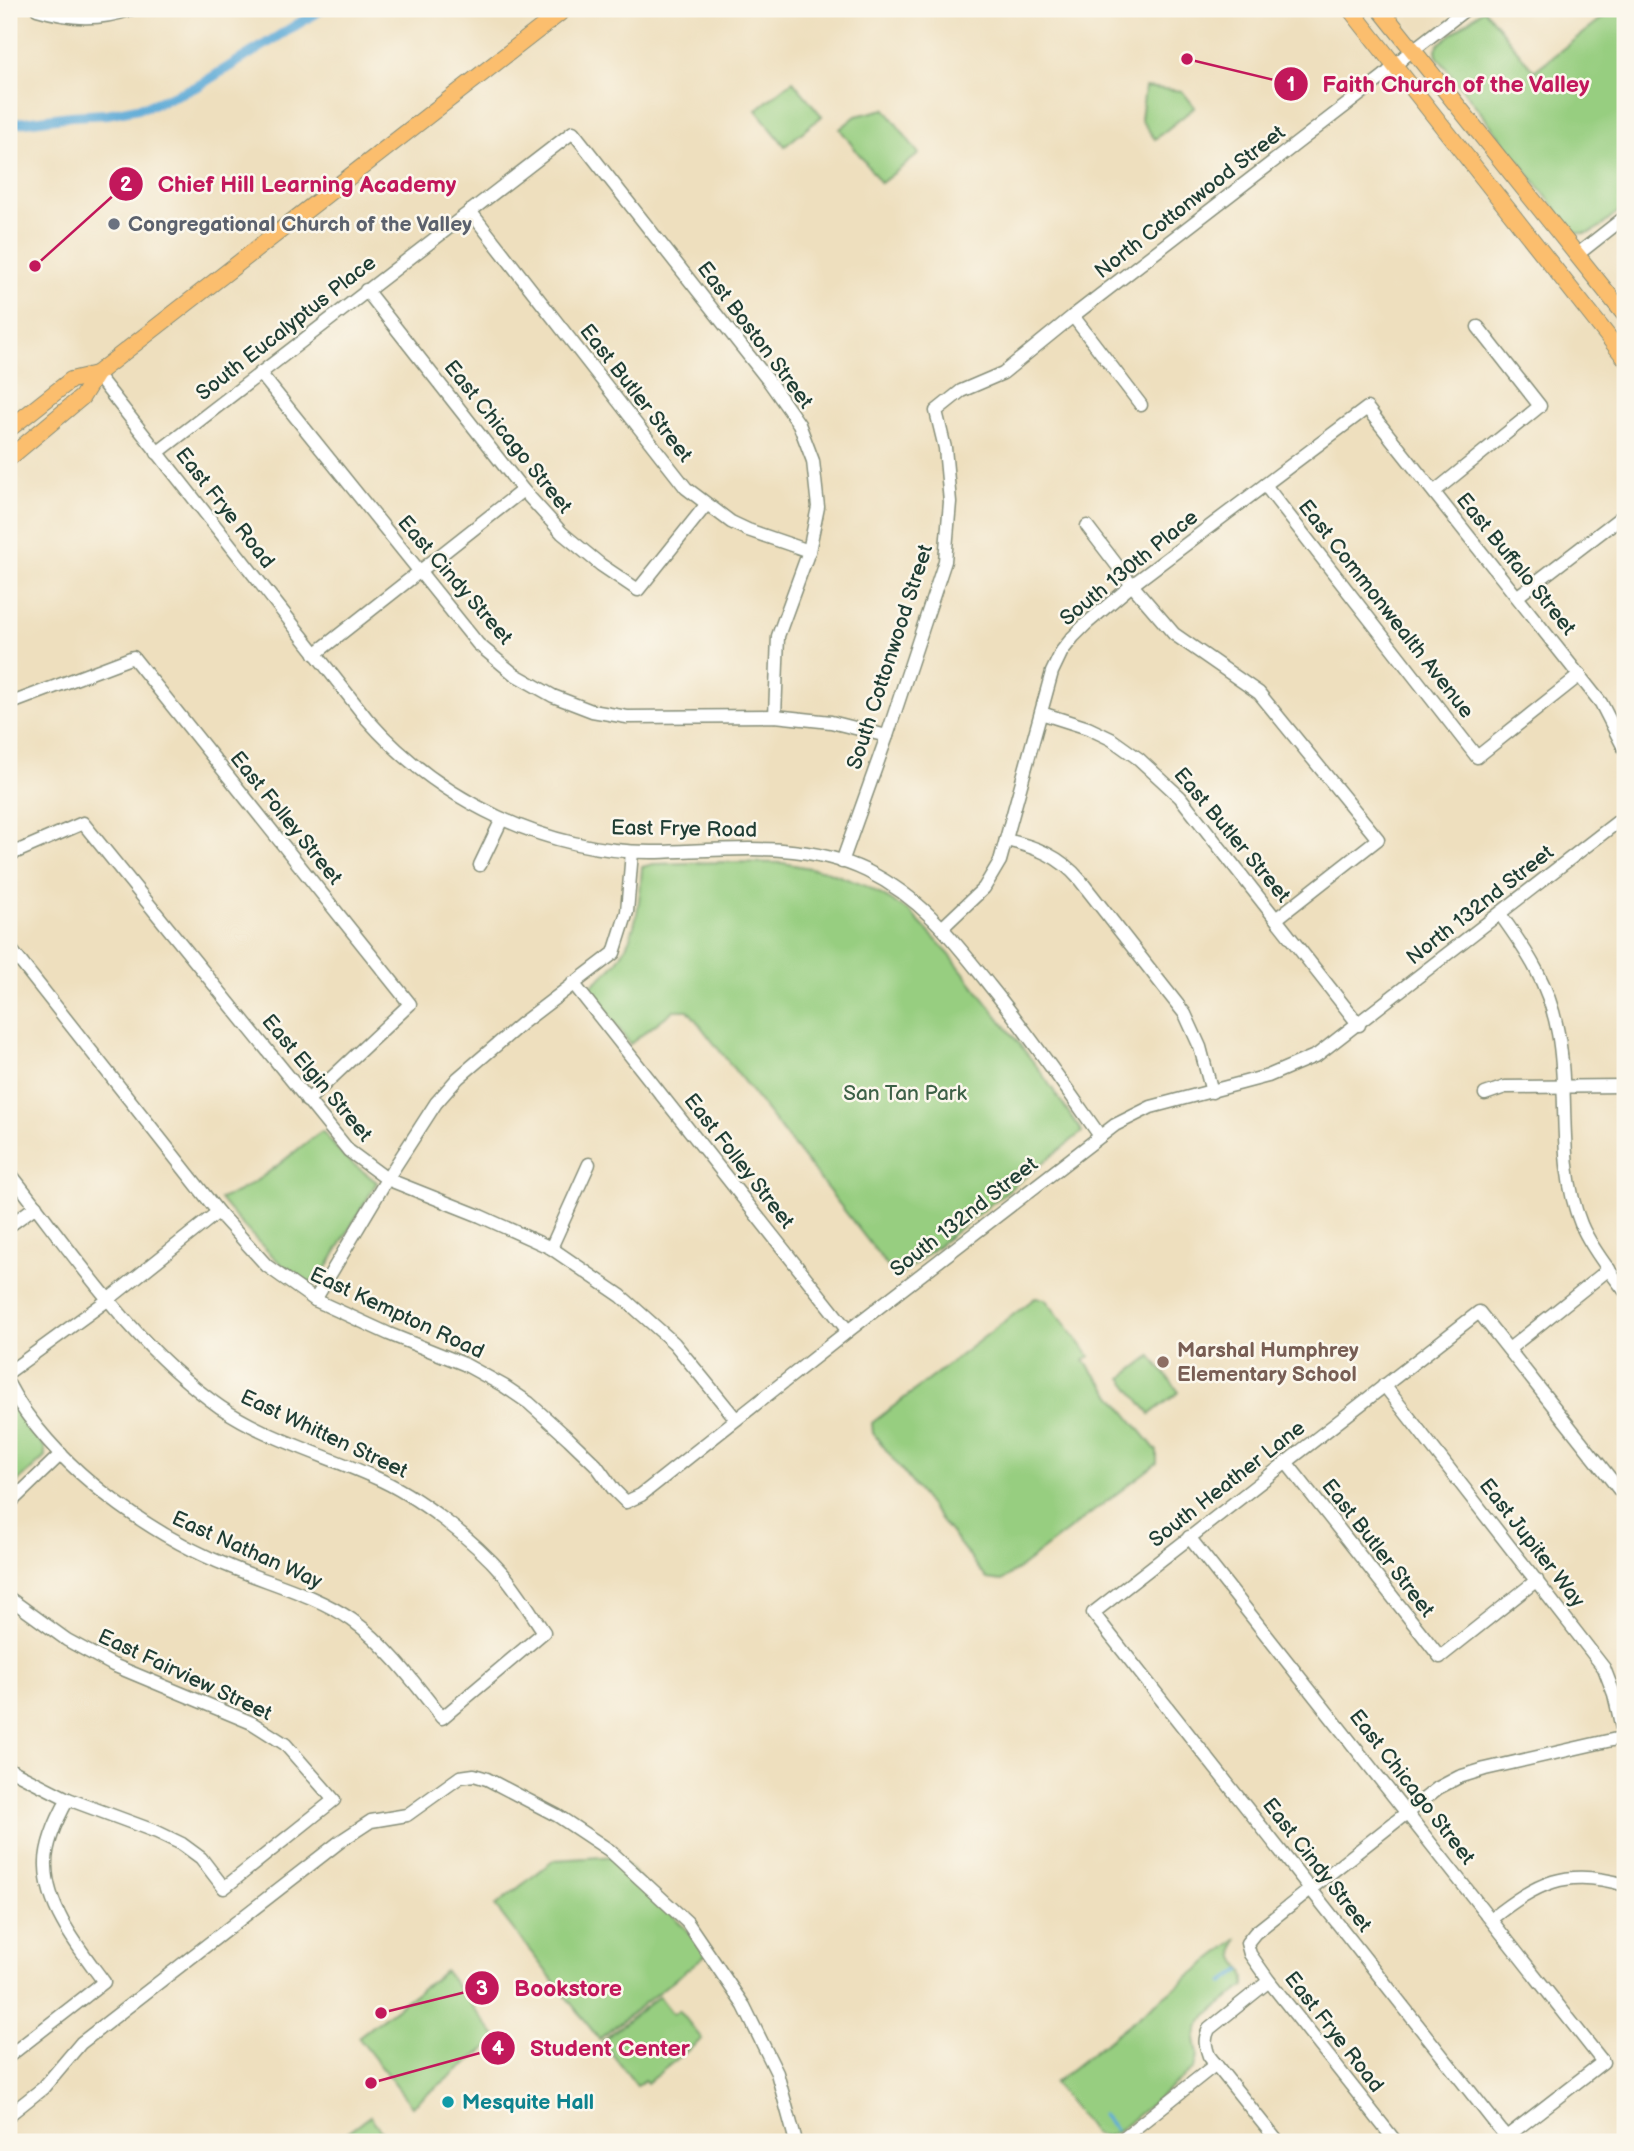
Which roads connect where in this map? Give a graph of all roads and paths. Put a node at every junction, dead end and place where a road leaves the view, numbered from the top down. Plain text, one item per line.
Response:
1 (37, 9) edge
2 (132, 9) edge
3 (565, 9) edge
4 (1350, 9) edge
5 (1380, 9) edge
6 (1466, 9) edge
7 (1413, 50) junction
8 (1395, 65) junction
9 (573, 132) joint
10 (470, 211) junction
11 (1625, 217) edge
12 (1578, 254) junction
13 (366, 290) junction
14 (1625, 315) edge
15 (1073, 316) junction
16 (1478, 327) dead end
17 (1625, 358) edge
18 (260, 373) junction
19 (1003, 373) joint
20 (96, 374) junction
21 (1141, 405) dead end
22 (1367, 408) joint
23 (14, 425) edge
24 (33, 438) junction
25 (157, 453) junction
26 (9, 458) edge
27 (1265, 485) junction
28 (523, 490) junction
29 (1434, 492) junction
30 (706, 505) junction
31 (1625, 514) edge
32 (1087, 526) dead end
33 (809, 551) junction
34 (420, 572) junction
35 (1132, 585) junction
36 (1518, 596) junction
37 (314, 653) junction
38 (1580, 675) junction
39 (9, 704) edge
40 (1041, 713) junction
41 (775, 716) junction
42 (887, 736) junction
43 (1625, 750) edge
44 (1625, 816) edge
45 (502, 819) junction
46 (1006, 840) junction
47 (632, 852) junction
48 (9, 855) edge
49 (842, 862) junction
50 (480, 865) dead end
51 (1500, 914) junction
52 (1276, 919) junction
53 (943, 927) junction
54 (9, 947) edge
55 (573, 983) junction
56 (1359, 1025) junction
57 (1564, 1086) junction
58 (1625, 1086) edge
59 (1212, 1091) junction
60 (1485, 1094) dead end
61 (307, 1101) junction
62 (1100, 1136) junction
63 (589, 1164) dead end
64 (9, 1172) edge
65 (387, 1179) junction
66 (36, 1206) junction
67 (218, 1212) junction
68 (9, 1226) edge
69 (551, 1248) junction
70 (1609, 1269) junction
71 (1625, 1291) edge
72 (108, 1299) junction
73 (315, 1300) junction
74 (848, 1331) junction
75 (1509, 1349) junction
76 (9, 1373) edge
77 (9, 1385) edge
78 (1384, 1385) junction
79 (736, 1419) junction
80 (61, 1454) junction
81 (1286, 1462) junction
82 (1625, 1497) edge
83 (626, 1502) joint
84 (9, 1504) edge
85 (1189, 1537) junction
86 (1536, 1580) junction
87 (9, 1598) edge
88 (1093, 1613) joint
89 (442, 1718) joint
90 (1625, 1737) edge
91 (9, 1769) edge
92 (68, 1799) junction
93 (1408, 1813) junction
94 (1625, 1885) edge
95 (1311, 1888) junction
96 (1491, 1919) junction
97 (1269, 1980) junction
98 (9, 2056) edge
99 (1216, 2064) junction
100 (9, 2115) edge
101 (1505, 2141) edge
102 (796, 2142) edge
103 (1118, 2142) edge
104 (1278, 2142) edge
105 (1396, 2142) edge

1 - 2 street
3 - 20 main road
4 - 8 main road
5 - 7 main road
6 - 7 street, North Cottonwood Street
7 - 8 street, North Cottonwood Street
7 - 12 main road
8 - 15 street, North Cottonwood Street
8 - 17 main road
9 - 10 street, South Eucalyptus Place
9 - 33 street, East Boston Street
10 - 13 street, South Eucalyptus Place
10 - 30 street, East Butler Street
11 - 12 street
12 - 14 main road
13 - 18 street, South Eucalyptus Place
13 - 28 street, East Chicago Street
15 - 19 street, North Cottonwood Street
15 - 21 street
16 - 29 street
18 - 25 street, South Eucalyptus Place
18 - 34 street, East Cindy Street
19 - 42 street, South Cottonwood Street
20 - 23 main road
20 - 24 main road
20 - 25 street, East Frye Road
22 - 27 street, South 130th Place
22 - 29 street, East Buffalo Street
23 - 24 main road
24 - 26 main road
25 - 37 street, East Frye Road
27 - 35 street, South 130th Place
27 - 38 street, East Commonwealth Avenue
28 - 30 street, East Chicago Street
28 - 34 street
29 - 36 street, East Buffalo Street
30 - 33 street, East Butler Street
31 - 36 street
32 - 35 street
33 - 41 street, East Boston Street
34 - 37 street
34 - 41 street, East Cindy Street
35 - 40 street, South 130th Place
35 - 52 street
36 - 38 street, East Buffalo Street
37 - 45 street, East Frye Road
38 - 43 street, East Buffalo Street
39 - 61 street, East Folley Street
40 - 46 street, South 130th Place
40 - 52 street, East Butler Street
41 - 42 street, East Cindy Street
42 - 49 street, South Cottonwood Street
44 - 51 street, North 132nd Street
45 - 47 street, East Frye Road
45 - 50 street
46 - 53 street, South 130th Place
46 - 59 street
47 - 49 street, East Frye Road
47 - 55 street
48 - 61 street, East Elgin Street
49 - 53 street, East Frye Road
51 - 56 street, North 132nd Street
51 - 57 street
52 - 56 street, East Butler Street
53 - 62 street, East Frye Road
54 - 67 street, East Kempton Road
55 - 65 street
55 - 74 street, East Folley Street
56 - 59 street, South 132nd Street
57 - 58 street
57 - 60 street
57 - 70 street
59 - 62 street, South 132nd Street
61 - 65 street, East Elgin Street
62 - 74 street, South 132nd Street
63 - 69 street
64 - 66 street, East Whitten Street
65 - 69 street, East Elgin Street
65 - 73 street
66 - 68 street
66 - 72 street, East Whitten Street
67 - 72 street
67 - 73 street, East Kempton Road
69 - 79 street, East Elgin Street
70 - 71 street
70 - 75 street
72 - 76 street
72 - 89 street, East Whitten Street
73 - 83 street, East Kempton Road
74 - 79 street, South 132nd Street
75 - 78 street
75 - 82 street
77 - 80 street, East Nathan Way
78 - 81 street, South Heather Lane
78 - 86 street, East Jupiter Way
79 - 83 street, South 132nd Street
80 - 84 street
80 - 89 street, East Nathan Way
81 - 85 street, South Heather Lane
81 - 86 street, East Butler Street
85 - 88 street, South Heather Lane
85 - 93 street, East Chicago Street
86 - 90 street, East Jupiter Way
87 - 92 street, East Fairview Street
88 - 95 street, East Cindy Street
90 - 93 street
91 - 92 street
92 - 98 street
93 - 95 street
93 - 96 street, East Chicago Street
94 - 96 street
95 - 97 street, East Frye Road
95 - 101 street, East Cindy Street
96 - 101 street, East Chicago Street
97 - 99 street
97 - 105 street, East Frye Road
99 - 103 street
99 - 104 street
100 - 102 street

